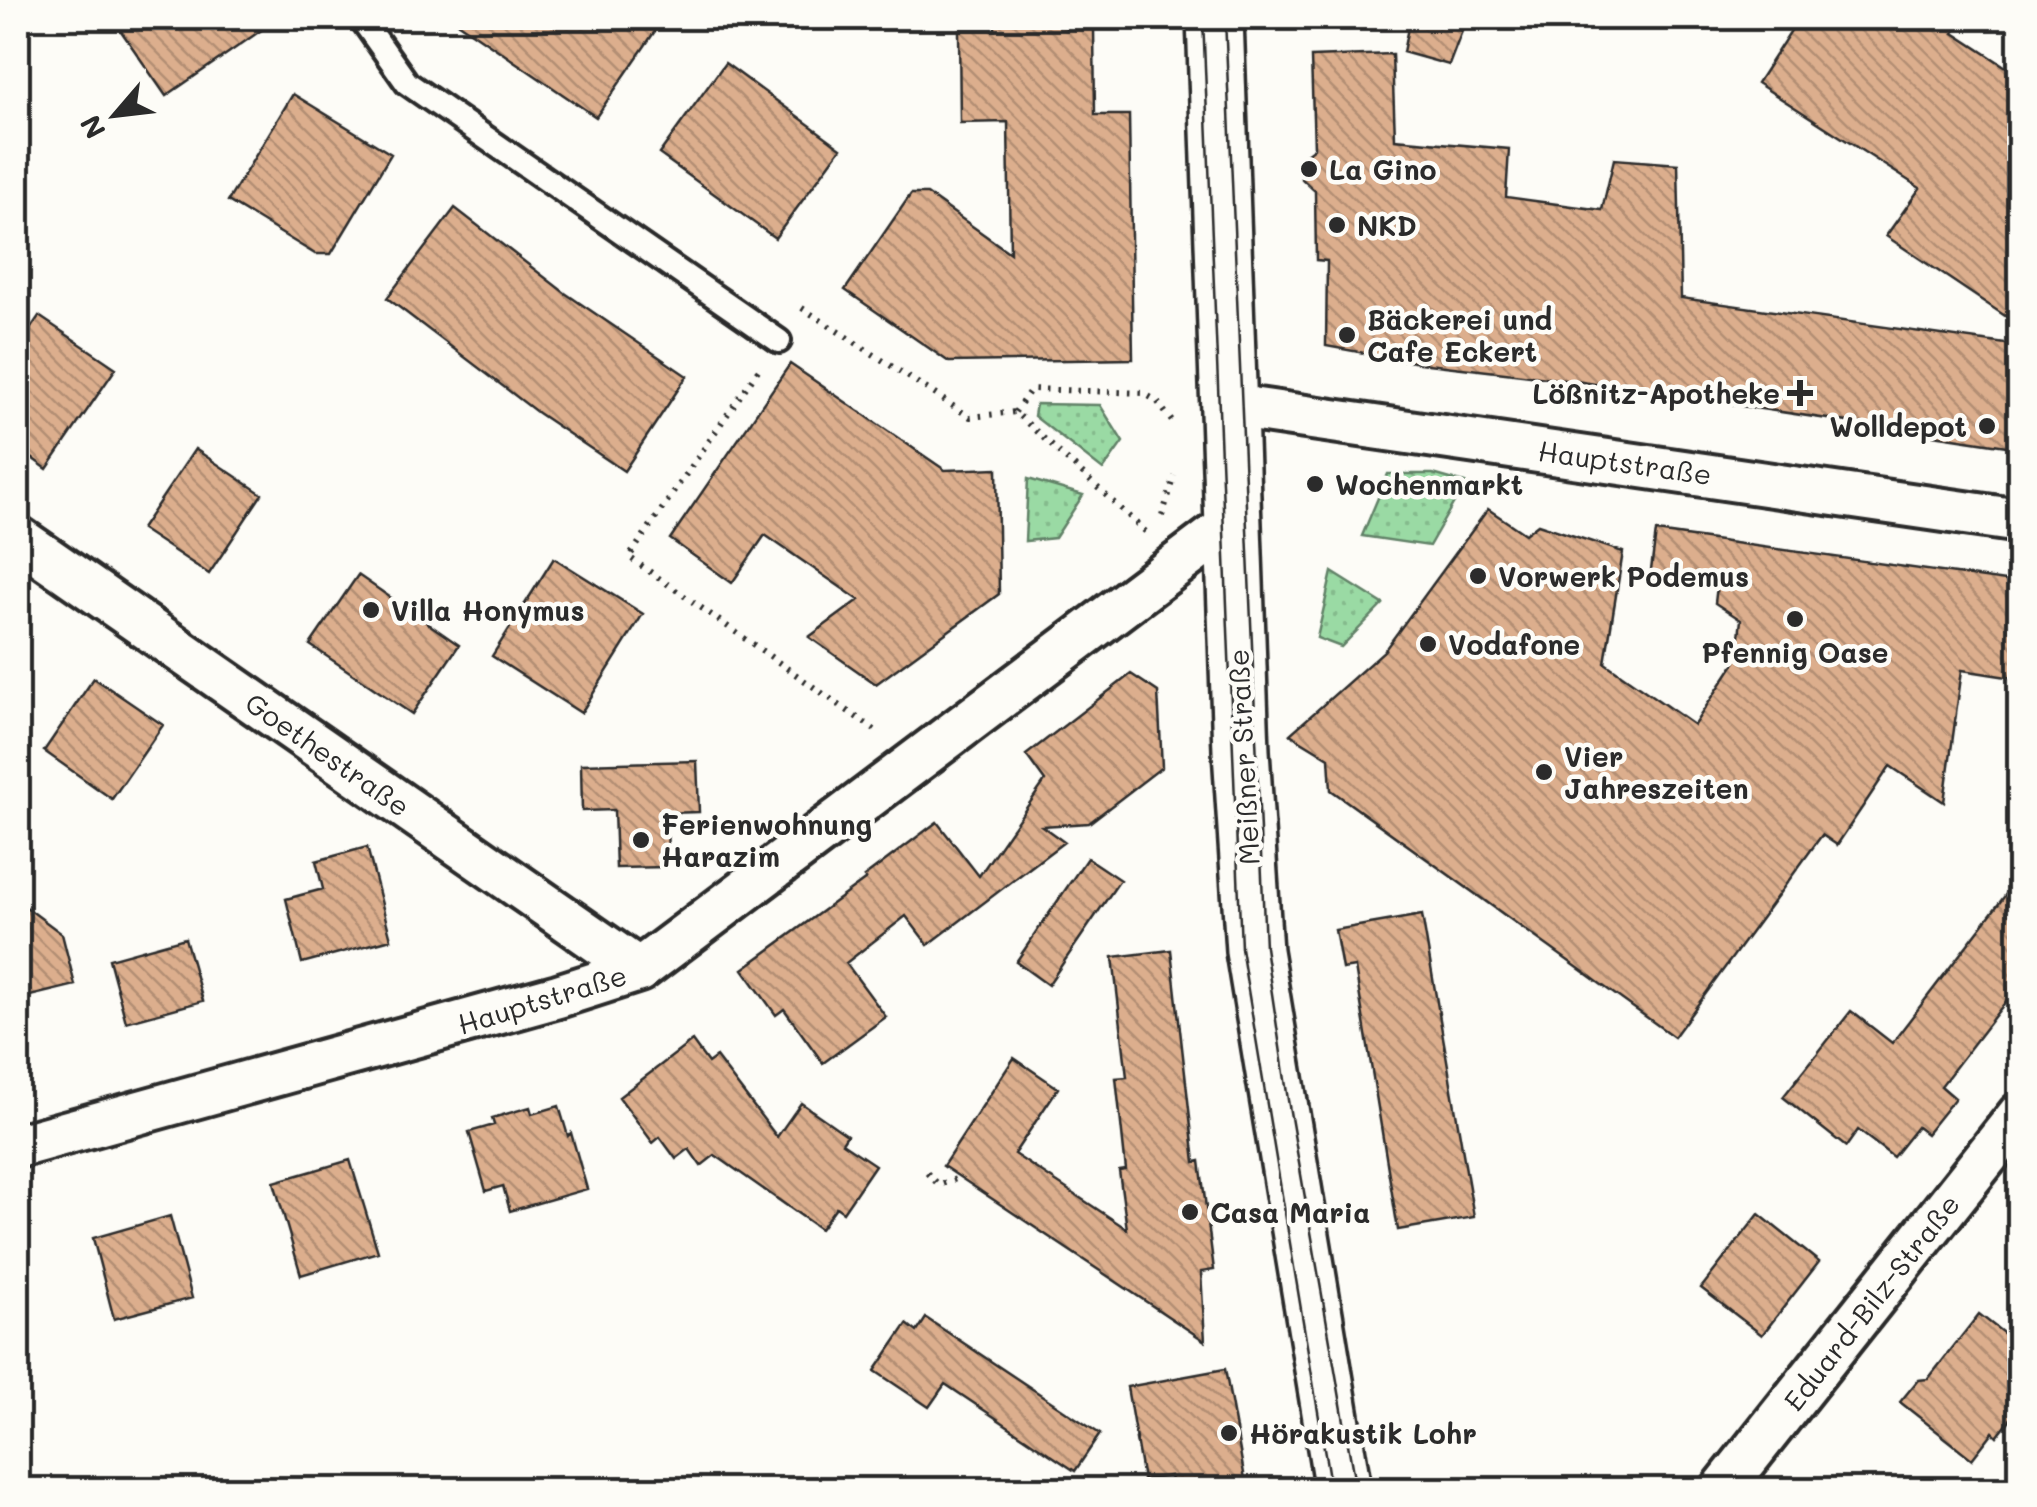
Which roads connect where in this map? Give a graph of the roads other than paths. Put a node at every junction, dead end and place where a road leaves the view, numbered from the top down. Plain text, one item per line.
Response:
1 (361, 18) edge
2 (1215, 18) edge
3 (779, 341) road end
4 (1230, 420) junction
5 (2020, 521) edge
6 (1232, 523) junction
7 (18, 538) edge
8 (639, 970) junction
9 (2020, 1114) edge
10 (18, 1146) edge
11 (1343, 1490) edge
12 (1722, 1490) edge

1 - 3 lane
2 - 4 main road, Meißner Straße
4 - 5 street, Hauptstraße
4 - 6 main road, Meißner Straße
6 - 8 street, Hauptstraße
6 - 11 main road, Meißner Straße
7 - 8 street, Goethestraße
8 - 10 street, Hauptstraße
9 - 12 street, Eduard-Bilz-Straße

